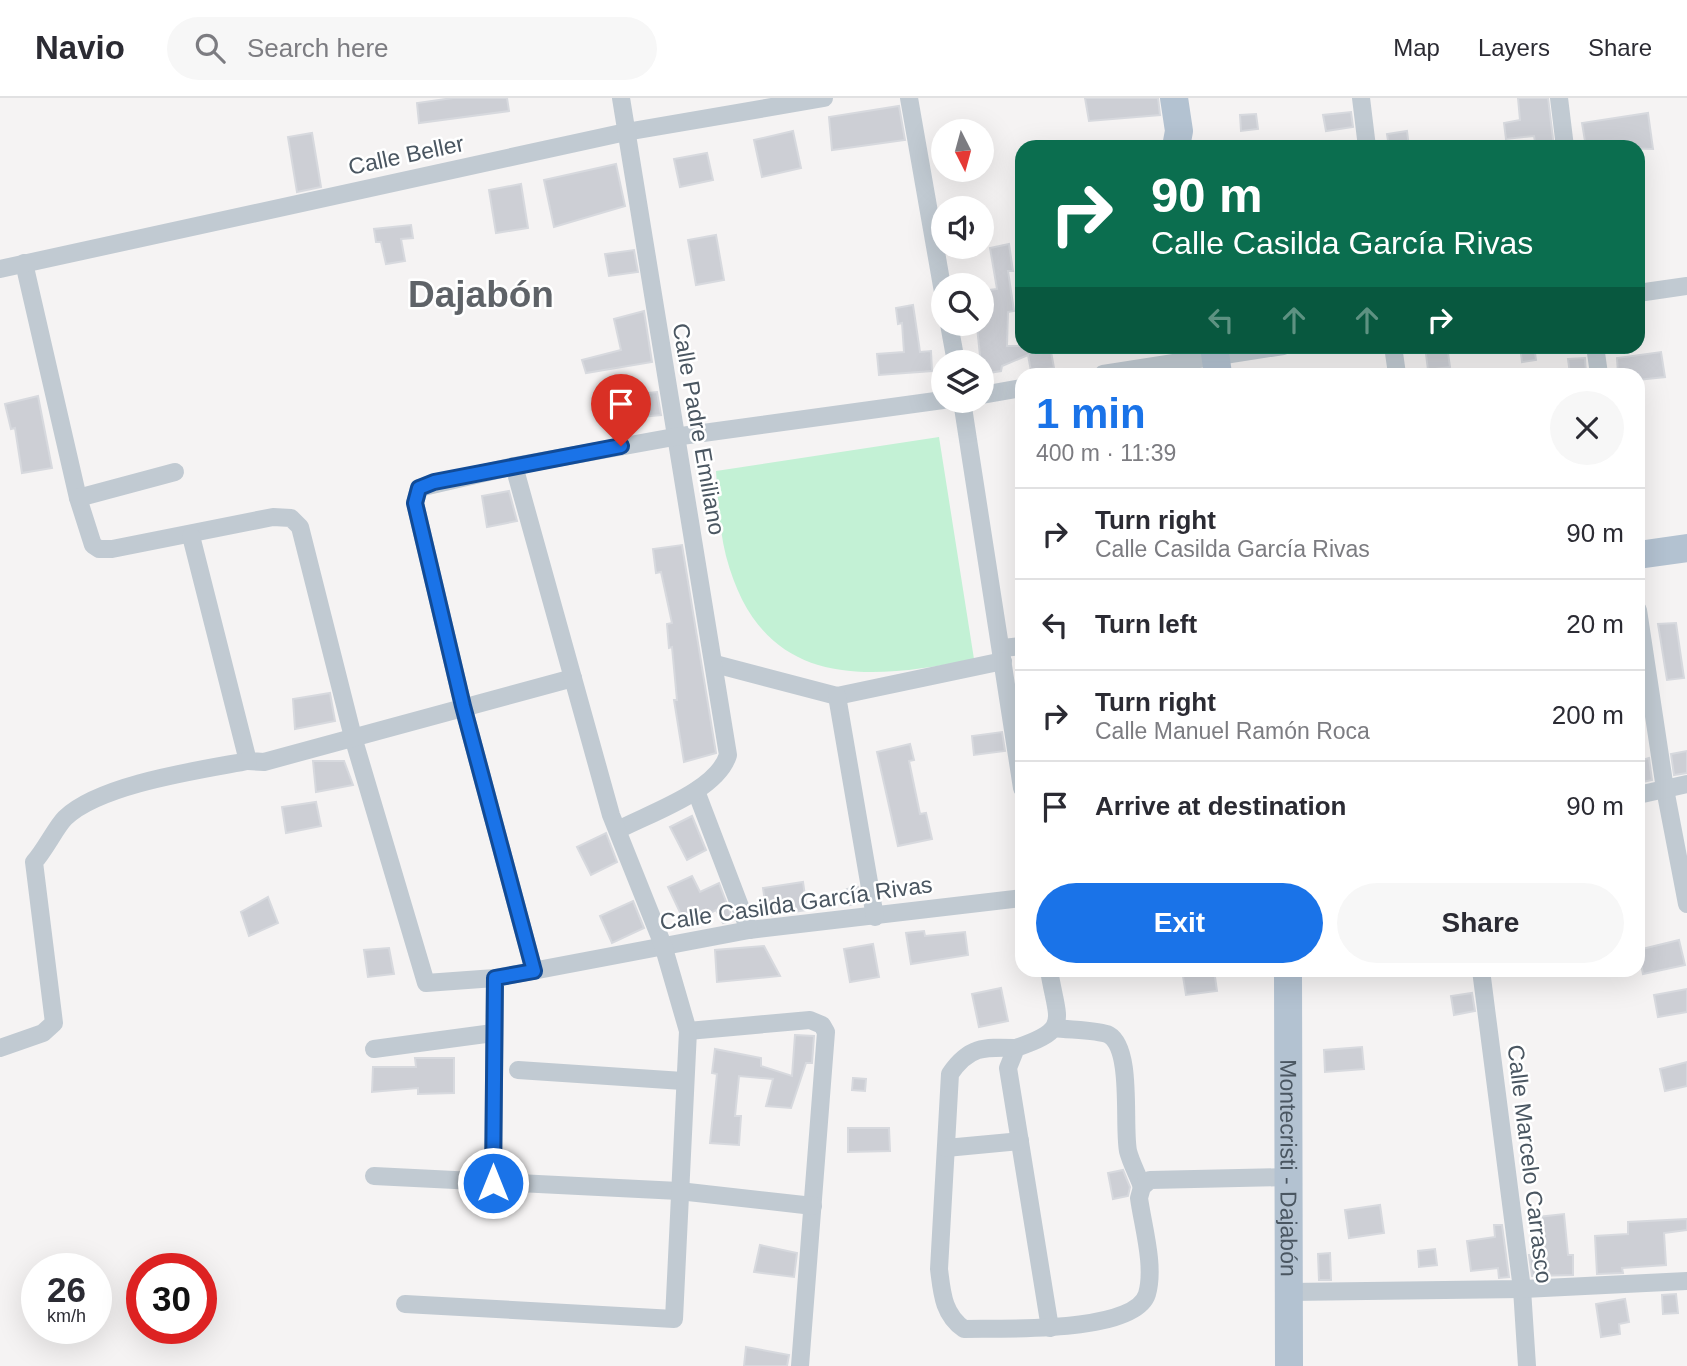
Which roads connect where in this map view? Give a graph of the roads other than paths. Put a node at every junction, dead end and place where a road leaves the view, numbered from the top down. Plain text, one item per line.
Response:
1 (621, 98) edge
2 (824, 98) edge
3 (909, 98) edge
4 (1174, 98) edge
5 (1360, 98) edge
6 (1559, 98) edge
7 (626, 132) junction
8 (1182, 140) edge
9 (1366, 140) edge
10 (1565, 140) edge
11 (24, 263) junction
12 (0, 269) edge
13 (940, 273) edge
14 (1687, 286) edge
15 (1645, 292) edge
16 (1242, 354) edge
17 (1216, 359) edge
18 (1149, 368) edge
19 (1015, 389) edge
20 (994, 393) edge
21 (931, 402) edge
22 (964, 413) edge
23 (674, 437) junction
24 (514, 466) junction
25 (175, 472) dead end
26 (78, 498) junction
27 (191, 536) junction
28 (1687, 548) edge
29 (1645, 554) edge
30 (1015, 649) edge
31 (1003, 654) junction
32 (1645, 656) edge
33 (715, 664) junction
34 (573, 678) junction
35 (837, 696) junction
36 (463, 706) junction
37 (353, 737) junction
38 (1015, 739) edge
39 (248, 761) junction
40 (1687, 784) edge
41 (1665, 789) junction
42 (696, 791) junction
43 (1645, 793) edge
44 (618, 830) junction
45 (1015, 899) edge
46 (1687, 904) edge
47 (875, 917) junction
48 (749, 930) junction
49 (663, 945) junction
50 (534, 971) junction
51 (1050, 977) edge
52 (1288, 977) edge
53 (1482, 977) edge
54 (495, 978) junction
55 (1055, 1028) junction
56 (688, 1031) junction
57 (493, 1033) junction
58 (0, 1048) edge
59 (1016, 1048) junction
60 (374, 1049) dead end
61 (518, 1070) dead end
62 (683, 1081) junction
63 (1020, 1141) junction
64 (946, 1148) junction
65 (374, 1176) dead end
66 (1288, 1177) junction
67 (493, 1183) junction
68 (1142, 1186) junction
69 (679, 1191) junction
70 (813, 1206) junction
71 (1687, 1281) edge
72 (1522, 1289) junction
73 (1289, 1293) junction
74 (405, 1304) dead end
75 (1050, 1328) junction
76 (800, 1366) edge
77 (1289, 1366) edge
78 (1527, 1366) edge

1 - 7 street, Calle Padre Emiliano
2 - 7 street, Calle Beller
3 - 13 street
4 - 8 main road
5 - 9 street
6 - 10 street
7 - 11 street, Calle Beller
7 - 23 street, Calle Padre Emiliano
11 - 12 street, Calle Beller
11 - 26 street
14 - 15 street
16 - 17 street
17 - 18 street
19 - 20 street
21 - 23 street
22 - 31 street
23 - 24 street
23 - 33 street, Calle Padre Emiliano
24 - 34 street
24 - 36 street
25 - 26 street
26 - 27 street
27 - 37 street
27 - 39 street
28 - 29 main road
30 - 31 street
31 - 35 street
31 - 38 street
32 - 41 street
33 - 35 street
33 - 42 street, Calle Padre Emiliano
34 - 36 street
34 - 44 street
35 - 47 street
36 - 37 street
36 - 50 street
37 - 39 street
37 - 54 street, Calle Casilda García Rivas
39 - 58 street
40 - 41 street
41 - 43 street
41 - 46 street
42 - 44 street
42 - 48 street
44 - 49 street
45 - 47 street, Calle Casilda García Rivas
47 - 48 street, Calle Casilda García Rivas
48 - 49 street, Calle Casilda García Rivas
49 - 50 street, Calle Casilda García Rivas
49 - 56 street
50 - 54 street, Calle Casilda García Rivas
51 - 55 street
52 - 66 main road, Montecristi - Dajabón
53 - 72 street, Calle Marcelo Carrasco
54 - 57 street
55 - 59 street
55 - 68 street
56 - 62 street
56 - 70 street
57 - 60 street
57 - 67 street
59 - 63 street
59 - 64 street
61 - 62 street
62 - 69 street
63 - 64 street
63 - 75 street
64 - 75 street
65 - 67 street
66 - 68 street
66 - 73 main road, Montecristi - Dajabón
67 - 69 street
68 - 75 street
69 - 70 street
69 - 74 street
70 - 76 street
71 - 72 street
72 - 73 street
72 - 78 street, Calle Marcelo Carrasco
73 - 77 main road, Montecristi - Dajabón

